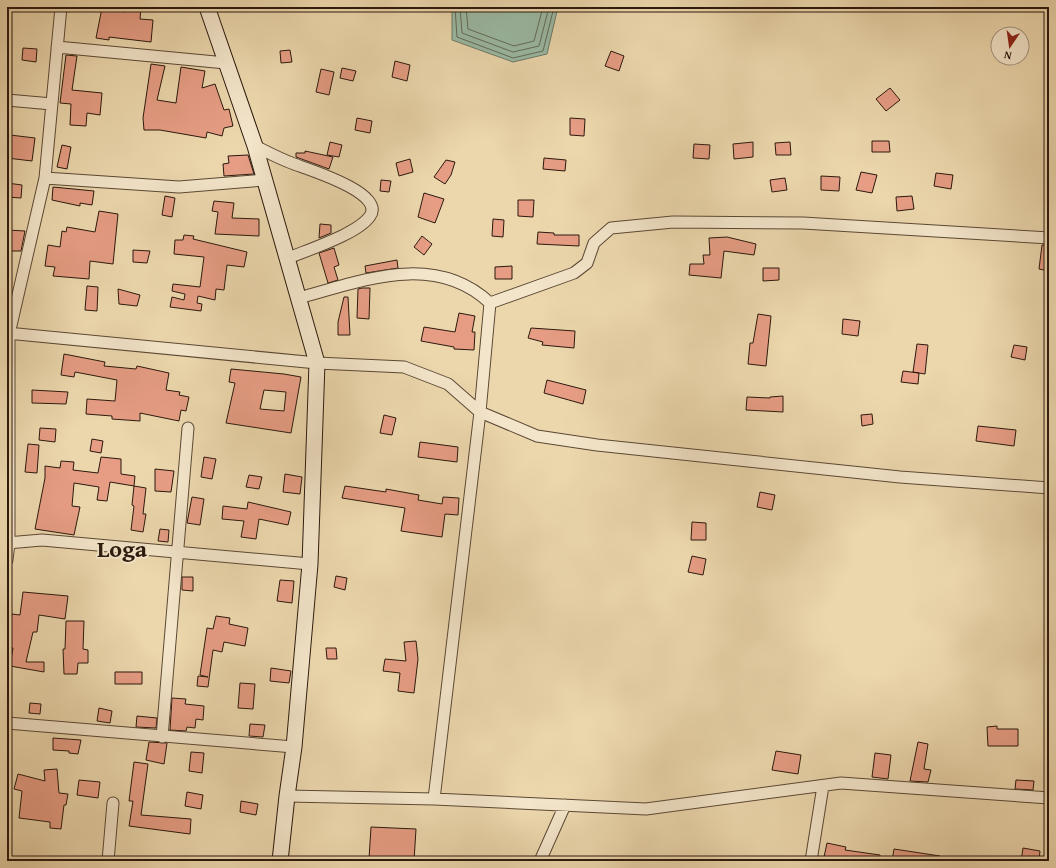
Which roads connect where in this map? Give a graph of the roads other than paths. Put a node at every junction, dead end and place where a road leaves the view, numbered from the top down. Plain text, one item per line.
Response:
1 (61, 7) edge
2 (207, 7) edge
3 (57, 47) junction
4 (226, 63) junction
5 (7, 100) edge
6 (52, 104) junction
7 (254, 146) junction
8 (45, 178) junction
9 (264, 180) junction
10 (1049, 238) edge
11 (286, 259) junction
12 (299, 298) junction
13 (490, 303) junction
14 (8, 333) edge
15 (317, 363) junction
16 (480, 412) junction
17 (188, 428) dead end
18 (8, 431) edge
19 (1049, 488) edge
20 (8, 543) edge
21 (177, 553) junction
22 (7, 560) edge
23 (310, 564) junction
24 (7, 723) edge
25 (162, 737) junction
26 (294, 747) junction
27 (823, 786) junction
28 (287, 796) junction
29 (1049, 798) edge
30 (434, 799) junction
31 (113, 803) dead end
32 (565, 805) junction
33 (108, 861) edge
34 (280, 861) edge
35 (540, 861) edge
36 (811, 861) edge

1 - 3 street
2 - 4 main road
3 - 4 street
3 - 6 street
4 - 7 main road
5 - 6 street
6 - 8 street
7 - 9 main road
7 - 11 street
8 - 9 street
8 - 14 street
9 - 11 main road
10 - 13 street
11 - 12 main road
12 - 13 street
12 - 15 main road
13 - 16 street
14 - 15 street
14 - 18 street
15 - 16 street
15 - 23 main road
16 - 19 street
16 - 30 street
17 - 21 street
18 - 20 street
20 - 21 street
20 - 22 street
21 - 23 street
21 - 25 street
23 - 26 main road
24 - 25 street
25 - 26 street
26 - 28 main road
27 - 29 street
27 - 32 street
27 - 36 street
28 - 30 street
28 - 34 main road
30 - 32 street
31 - 33 street
32 - 35 street

